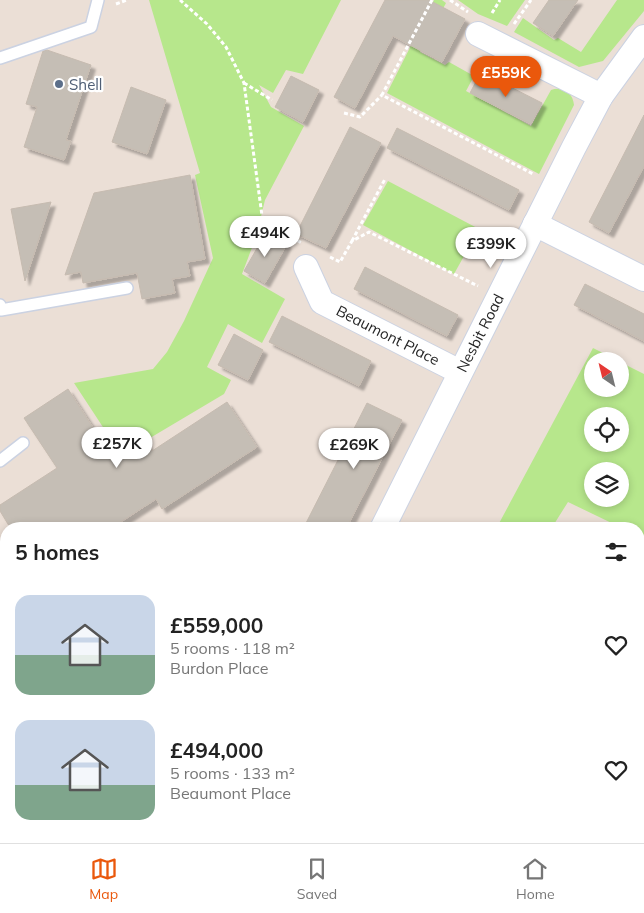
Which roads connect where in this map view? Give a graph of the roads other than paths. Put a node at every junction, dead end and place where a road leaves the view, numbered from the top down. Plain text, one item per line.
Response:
1 (98, 0) edge
2 (478, 34) dead end
3 (644, 37) edge
4 (0, 58) edge
5 (601, 96) junction
6 (535, 224) junction
7 (306, 267) dead end
8 (644, 279) edge
9 (127, 288) dead end
10 (0, 305) edge
11 (460, 372) junction
12 (23, 443) dead end
13 (0, 461) edge
14 (385, 522) edge

1 - 4 lane
2 - 5 street
3 - 5 street, Nesbit Road
5 - 6 street, Nesbit Road
6 - 8 street
6 - 11 street, Nesbit Road
7 - 11 street, Beaumont Place
9 - 10 lane
11 - 14 street, Nesbit Road
12 - 13 lane

